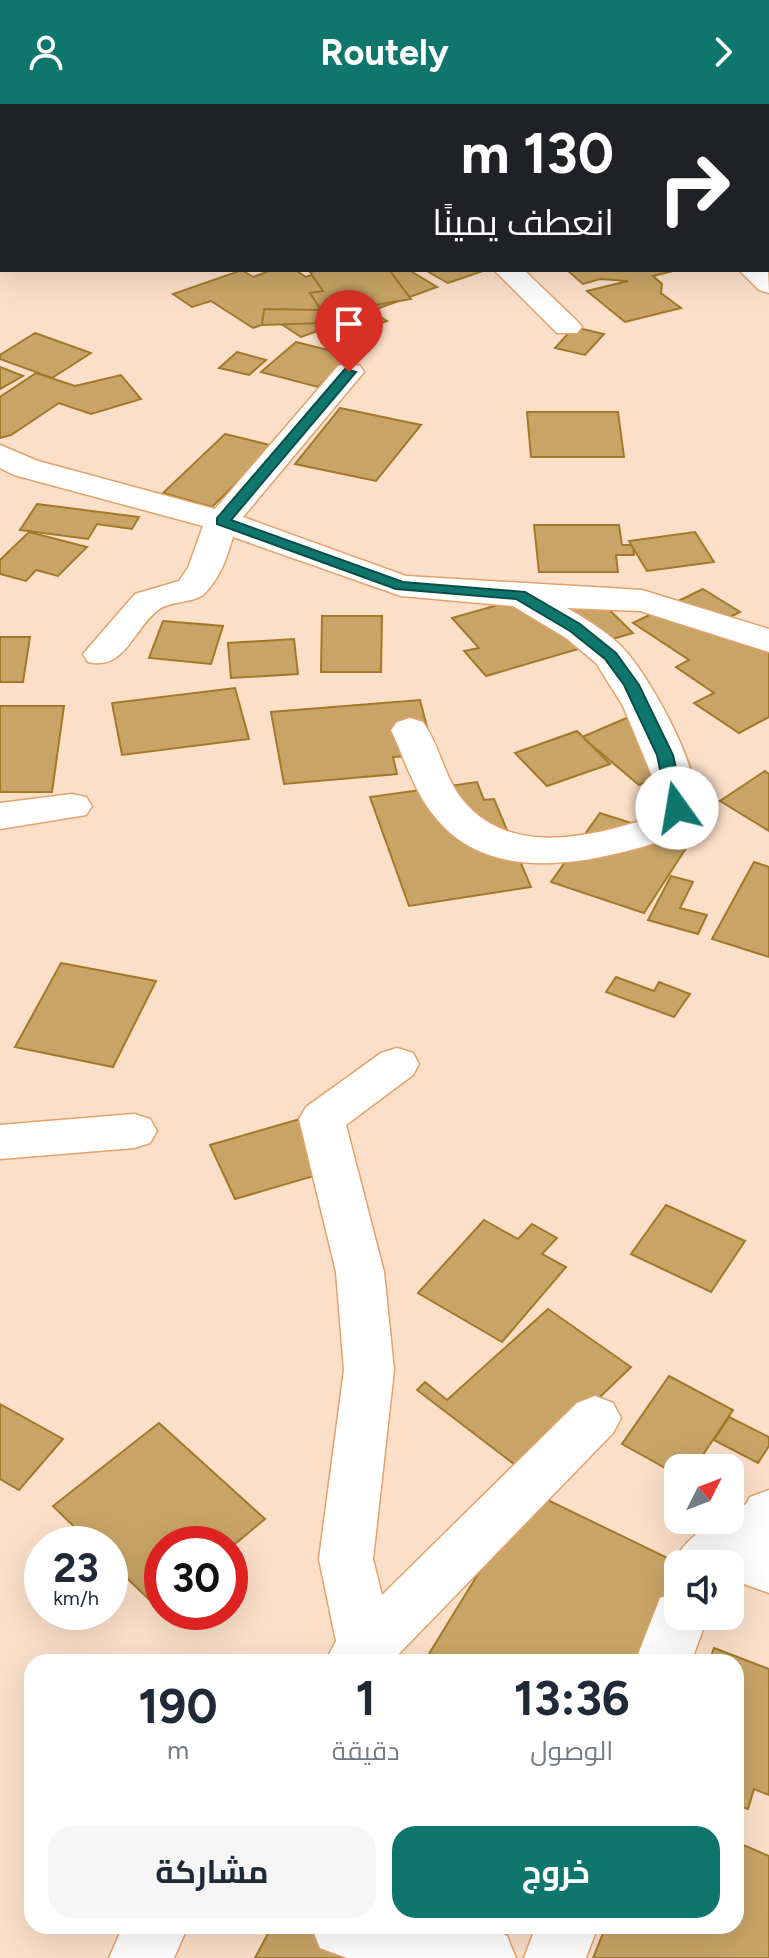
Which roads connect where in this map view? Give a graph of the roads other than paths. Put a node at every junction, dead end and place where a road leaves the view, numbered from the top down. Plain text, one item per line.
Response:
1 (510, 272) edge
2 (567, 327) dead end
3 (349, 372) dead end
4 (9, 469) edge
5 (222, 521) junction
6 (520, 595) junction
7 (769, 641) edge
8 (101, 654) dead end
9 (410, 730) dead end
10 (72, 806) dead end
11 (0, 816) edge
12 (397, 1064) dead end
13 (134, 1131) dead end
14 (0, 1142) edge
15 (595, 1418) dead end
16 (769, 1513) edge
17 (719, 1550) edge
18 (744, 1564) edge
19 (769, 1569) edge
20 (675, 1630) edge
21 (359, 1654) edge
22 (361, 1654) edge
23 (666, 1654) edge
24 (153, 1934) edge
25 (383, 1934) edge
26 (564, 1934) edge
27 (140, 1958) edge
28 (485, 1958) edge
29 (555, 1958) edge

1 - 2 street
3 - 5 street
4 - 5 street
5 - 6 street
5 - 8 street
6 - 7 street
6 - 9 street
10 - 11 street
12 - 21 street
13 - 14 street
15 - 22 street
16 - 17 street
18 - 19 street
20 - 23 street
24 - 27 street
25 - 28 street
26 - 29 street

